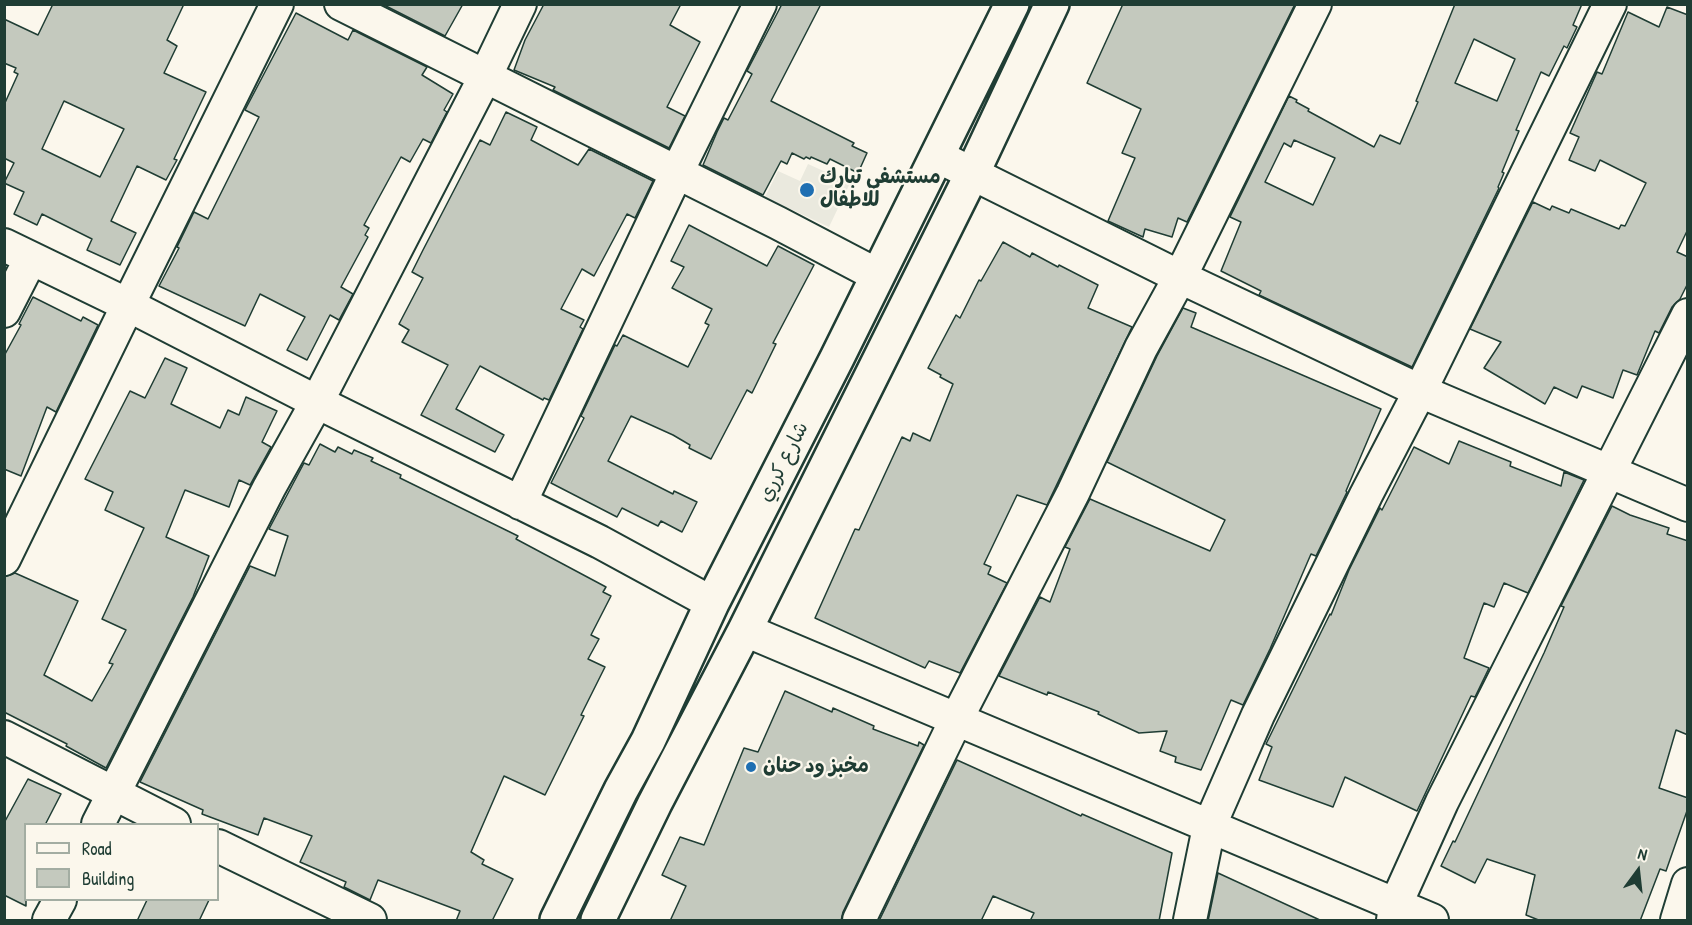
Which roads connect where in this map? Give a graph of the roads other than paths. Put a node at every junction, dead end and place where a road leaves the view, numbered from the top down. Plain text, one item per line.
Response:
1 (277, 4) edge
2 (341, 4) edge
3 (520, 4) edge
4 (760, 4) edge
5 (1012, 4) edge
6 (1052, 4) edge
7 (1315, 4) edge
8 (1610, 4) edge
9 (486, 75) junction
10 (937, 156) junction
11 (676, 172) junction
12 (972, 172) junction
13 (18, 252) edge
14 (878, 275) junction
15 (1180, 277) junction
16 (128, 305) junction
17 (4, 311) edge
18 (1688, 315) edge
19 (1420, 391) junction
20 (317, 402) junction
21 (1609, 472) junction
22 (520, 504) junction
23 (1688, 505) edge
24 (4, 559) edge
25 (712, 603) junction
26 (745, 630) junction
27 (956, 720) junction
28 (4, 737) edge
29 (113, 795) junction
30 (99, 823) edge
31 (170, 823) edge
32 (1209, 827) junction
33 (594, 845) junction
34 (219, 846) edge
35 (627, 860) junction
36 (1688, 884) edge
37 (59, 901) edge
38 (1394, 913) edge
39 (49, 921) edge
40 (370, 921) edge
41 (557, 921) edge
42 (598, 921) edge
43 (860, 921) edge
44 (1190, 921) edge
45 (1432, 921) edge
46 (1677, 921) edge

1 - 16 street
2 - 9 street
3 - 9 street
4 - 11 street
5 - 10 main road, شارع كرري
6 - 12 main road, شارع كرري
7 - 15 street
8 - 19 street
9 - 11 street
9 - 20 street
10 - 12 street
10 - 14 main road, شارع كرري
11 - 14 street
11 - 22 street
12 - 15 street
12 - 26 main road, شارع كرري
13 - 16 street
13 - 17 street
14 - 25 main road, شارع كرري
15 - 19 street
15 - 27 street
16 - 20 street
16 - 24 street
18 - 21 street
19 - 21 street
19 - 32 street
20 - 22 street
20 - 29 street
21 - 23 street
21 - 38 street
22 - 25 street
25 - 33 main road, شارع كرري
26 - 27 street
26 - 35 main road, شارع كرري
27 - 32 street
27 - 43 street
28 - 29 street
29 - 30 street
29 - 31 street
32 - 38 street
32 - 44 street
33 - 35 main road
33 - 41 main road, شارع كرري
34 - 40 street
35 - 42 main road, شارع كرري
36 - 46 street
37 - 39 street
38 - 45 street

